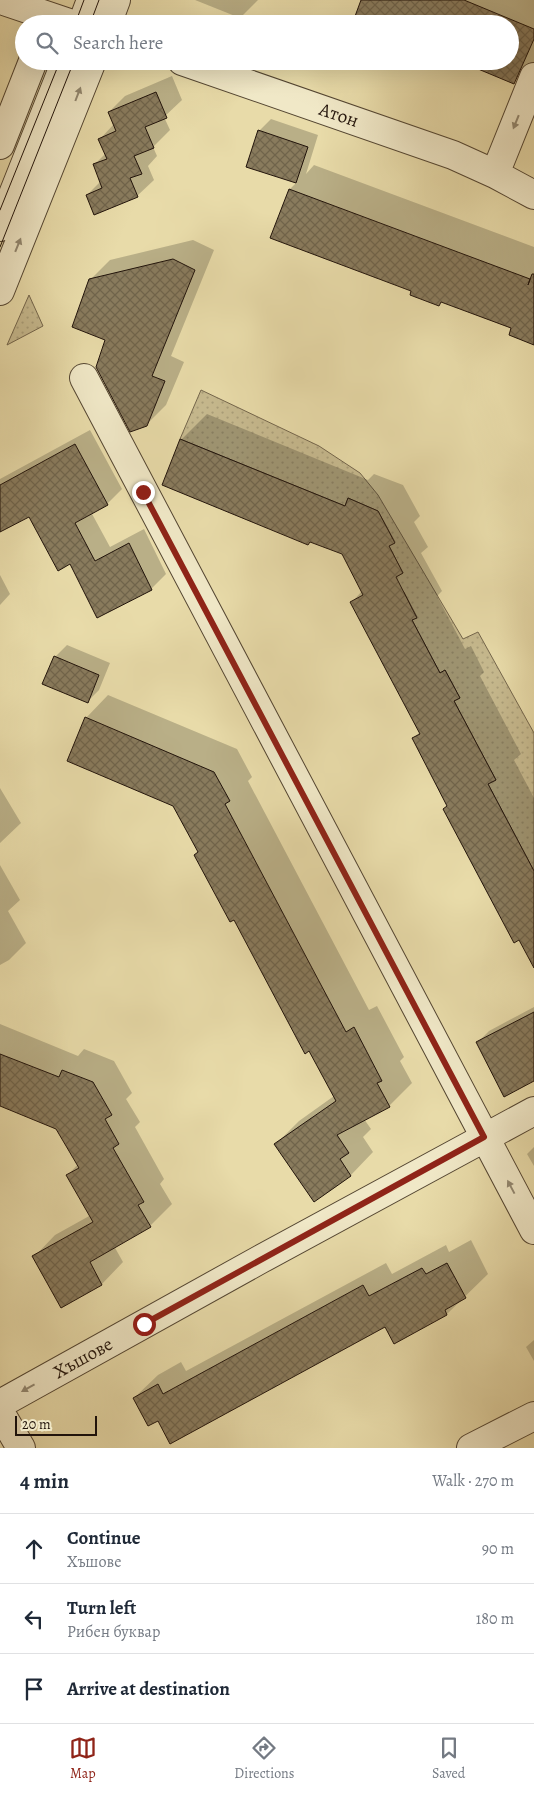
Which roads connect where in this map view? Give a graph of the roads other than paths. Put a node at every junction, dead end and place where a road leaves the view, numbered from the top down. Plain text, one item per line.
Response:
1 (1, 0) edge
2 (91, 0) edge
3 (116, 0) edge
4 (53, 15) edge
5 (85, 15) edge
6 (110, 15) edge
7 (29, 70) edge
8 (62, 70) edge
9 (88, 70) edge
10 (208, 70) edge
11 (534, 77) edge
12 (0, 145) edge
13 (495, 174) junction
14 (534, 195) edge
15 (0, 227) edge
16 (0, 291) edge
17 (84, 378) dead end
18 (534, 1111) edge
19 (484, 1137) junction
20 (534, 1230) edge
21 (0, 1404) edge
22 (0, 1412) edge
23 (534, 1416) edge
24 (21, 1448) edge
25 (472, 1448) edge

1 - 4 street
2 - 5 street
3 - 6 street
7 - 12 street
8 - 15 street
16 -> 9 street
10 - 13 street, Атон
11 -> 13 street
13 - 14 street, Атон
17 - 19 street
18 - 19 street, Хъшове
20 -> 19 street
19 -> 21 street, Хъшове
22 - 24 street
23 - 25 street

